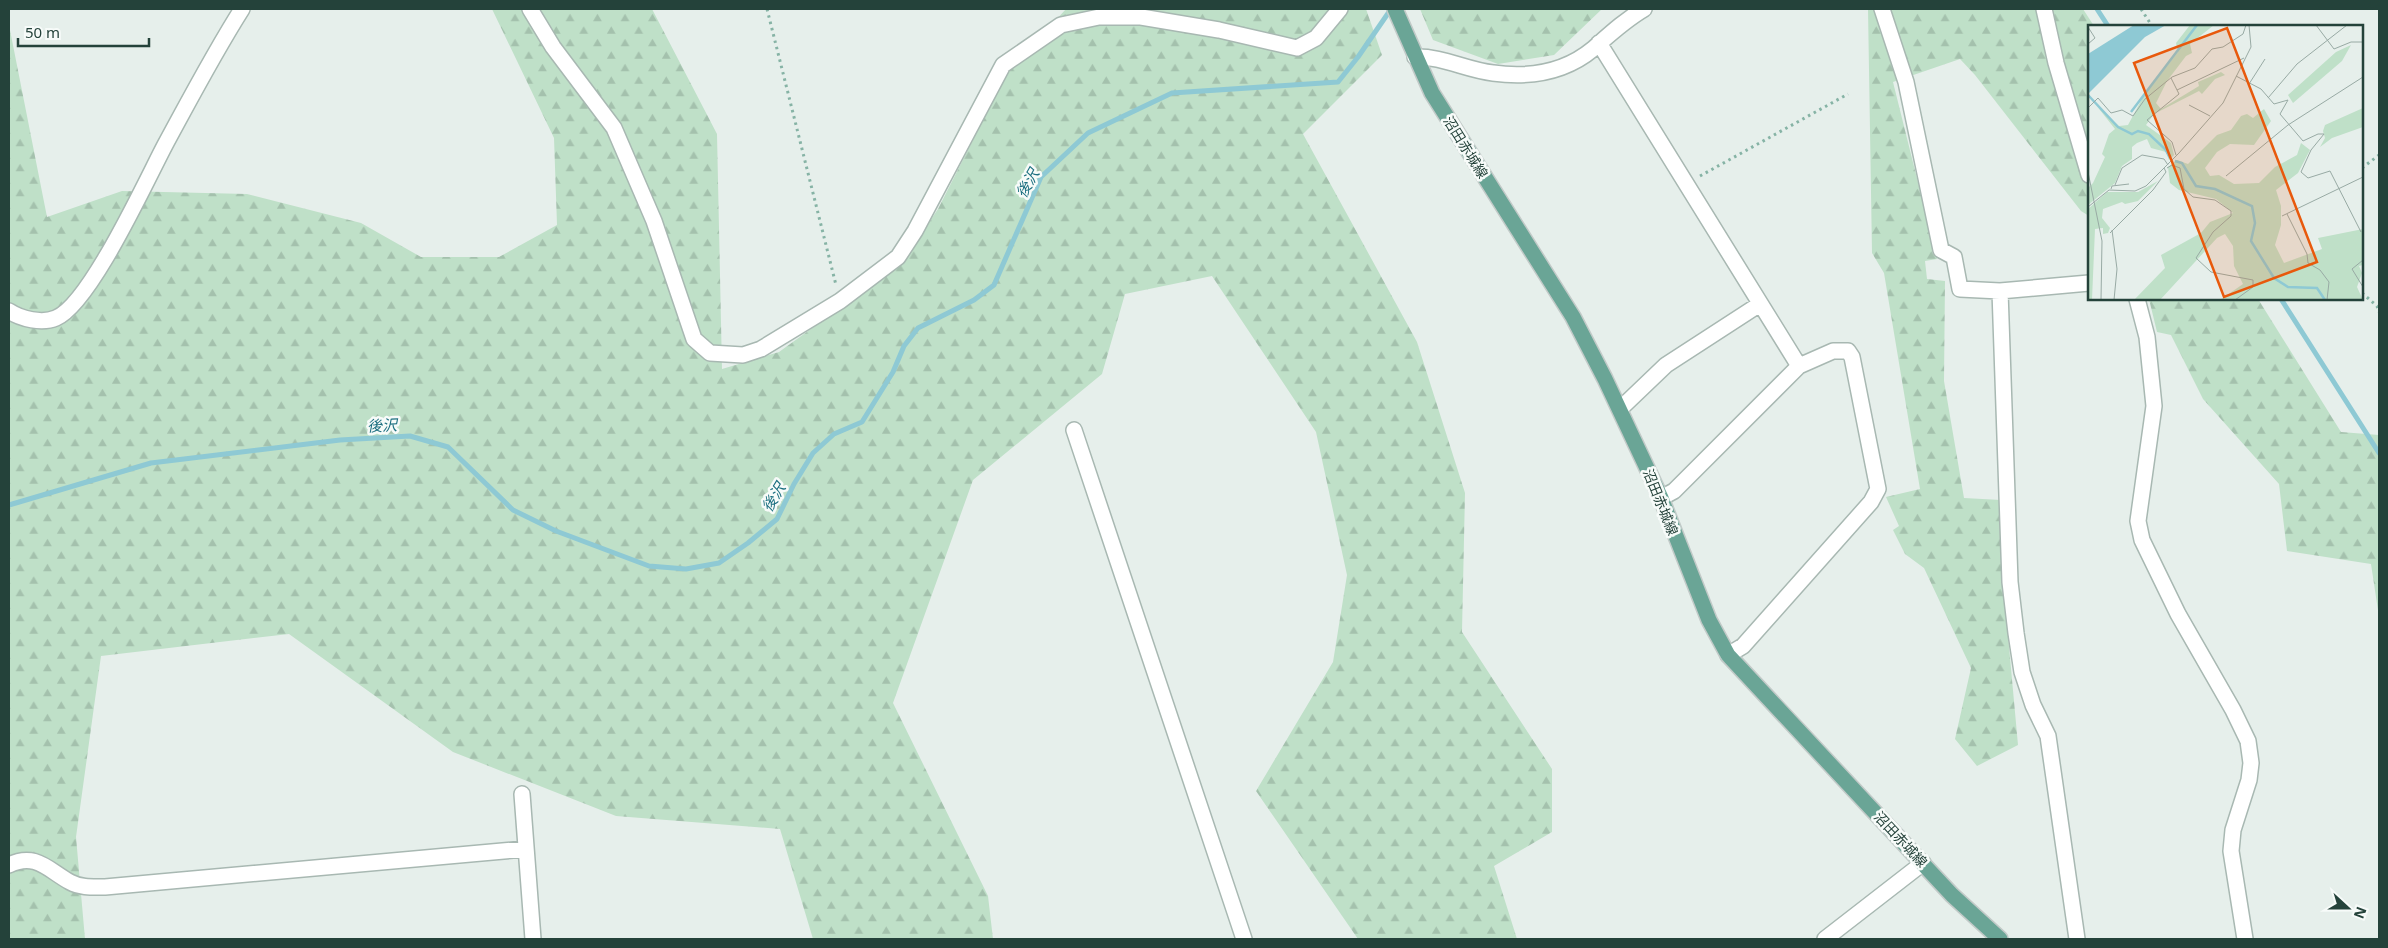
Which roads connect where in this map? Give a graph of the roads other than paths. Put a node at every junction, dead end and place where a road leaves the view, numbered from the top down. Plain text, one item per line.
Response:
1 (242, 9) edge
2 (530, 9) edge
3 (1340, 9) edge
4 (1394, 9) edge
5 (1644, 9) edge
6 (1882, 9) edge
7 (2044, 9) edge
8 (1599, 43) junction
9 (1415, 57) junction
10 (2088, 172) edge
11 (2088, 283) edge
12 (2000, 291) junction
13 (2137, 300) edge
14 (1760, 304) junction
15 (9, 311) edge
16 (1799, 366) junction
17 (1620, 409) junction
18 (1074, 430) dead end
19 (1661, 498) junction
20 (1728, 655) junction
21 (522, 794) dead end
22 (525, 849) junction
23 (1923, 863) junction
24 (9, 865) edge
25 (533, 939) edge
26 (1244, 939) edge
27 (1825, 939) edge
28 (2000, 939) edge
29 (2077, 939) edge
30 (2245, 939) edge

1 - 15 street
2 - 3 street
4 - 9 main road, 沼田赤城線
5 - 8 street
6 - 12 street
7 - 10 street
8 - 9 street
8 - 14 street
9 - 17 main road, 沼田赤城線
11 - 12 street
12 - 29 street
13 - 30 street
14 - 16 street
14 - 17 street
16 - 19 street
16 - 20 street
17 - 19 main road, 沼田赤城線
18 - 26 street
19 - 20 main road, 沼田赤城線
20 - 23 main road, 沼田赤城線
21 - 22 street
22 - 24 street
22 - 25 street
23 - 27 street
23 - 28 main road, 沼田赤城線

